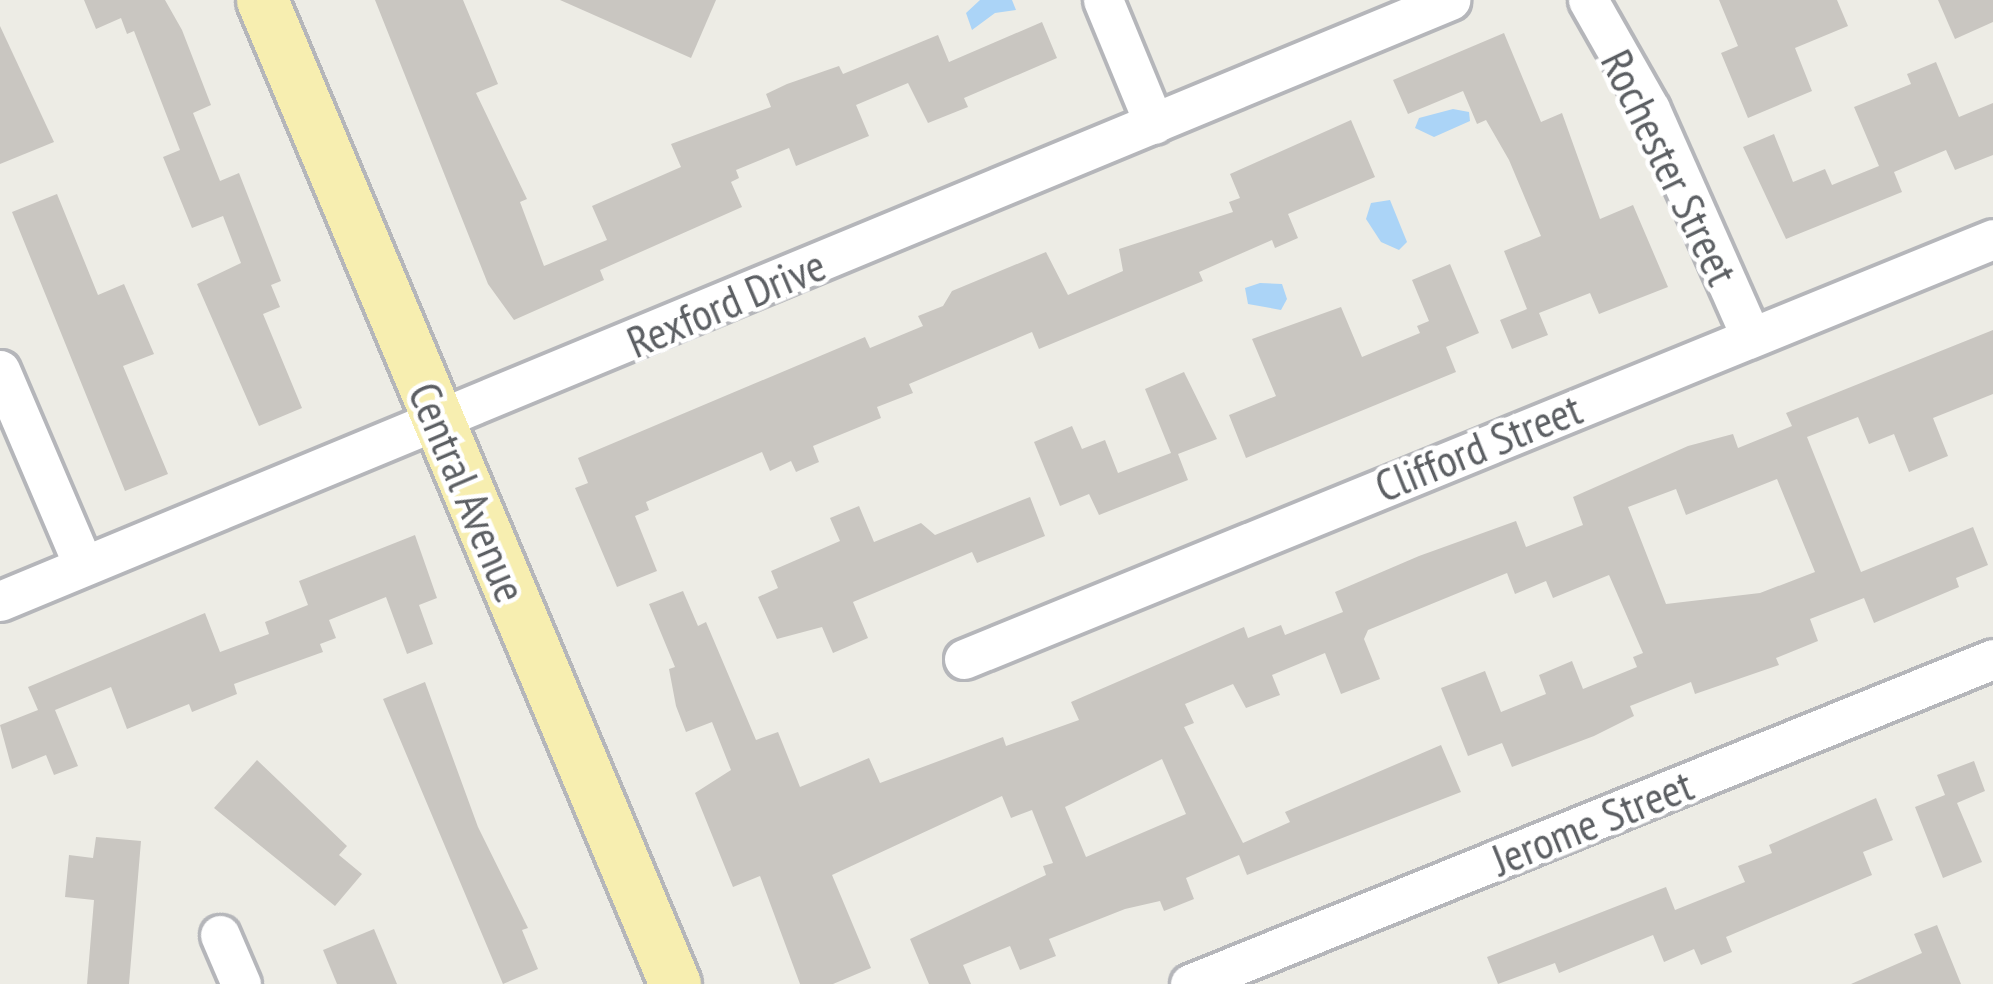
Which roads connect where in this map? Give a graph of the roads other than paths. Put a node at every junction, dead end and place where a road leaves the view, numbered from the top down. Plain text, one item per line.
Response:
1 (262, 0) edge
2 (1103, 0) edge
3 (1450, 0) edge
4 (1588, 0) edge
5 (1154, 124) junction
6 (1993, 239) edge
7 (1750, 335) junction
8 (0, 370) edge
9 (439, 423) junction
10 (83, 565) junction
11 (0, 601) edge
12 (964, 659) dead end
13 (1993, 659) edge
14 (220, 935) dead end
15 (241, 984) edge
16 (674, 984) edge
17 (1190, 984) edge

1 - 9 main road, Central Avenue
2 - 5 street
3 - 5 street, Rexford Drive
4 - 7 street, Rochester Street
5 - 9 street, Rexford Drive
6 - 7 street, Clifford Street
7 - 12 street, Clifford Street
8 - 10 street
9 - 10 street, Rexford Drive
9 - 16 main road, Central Avenue
10 - 11 street, Rexford Drive
13 - 17 street, Jerome Street
14 - 15 street

